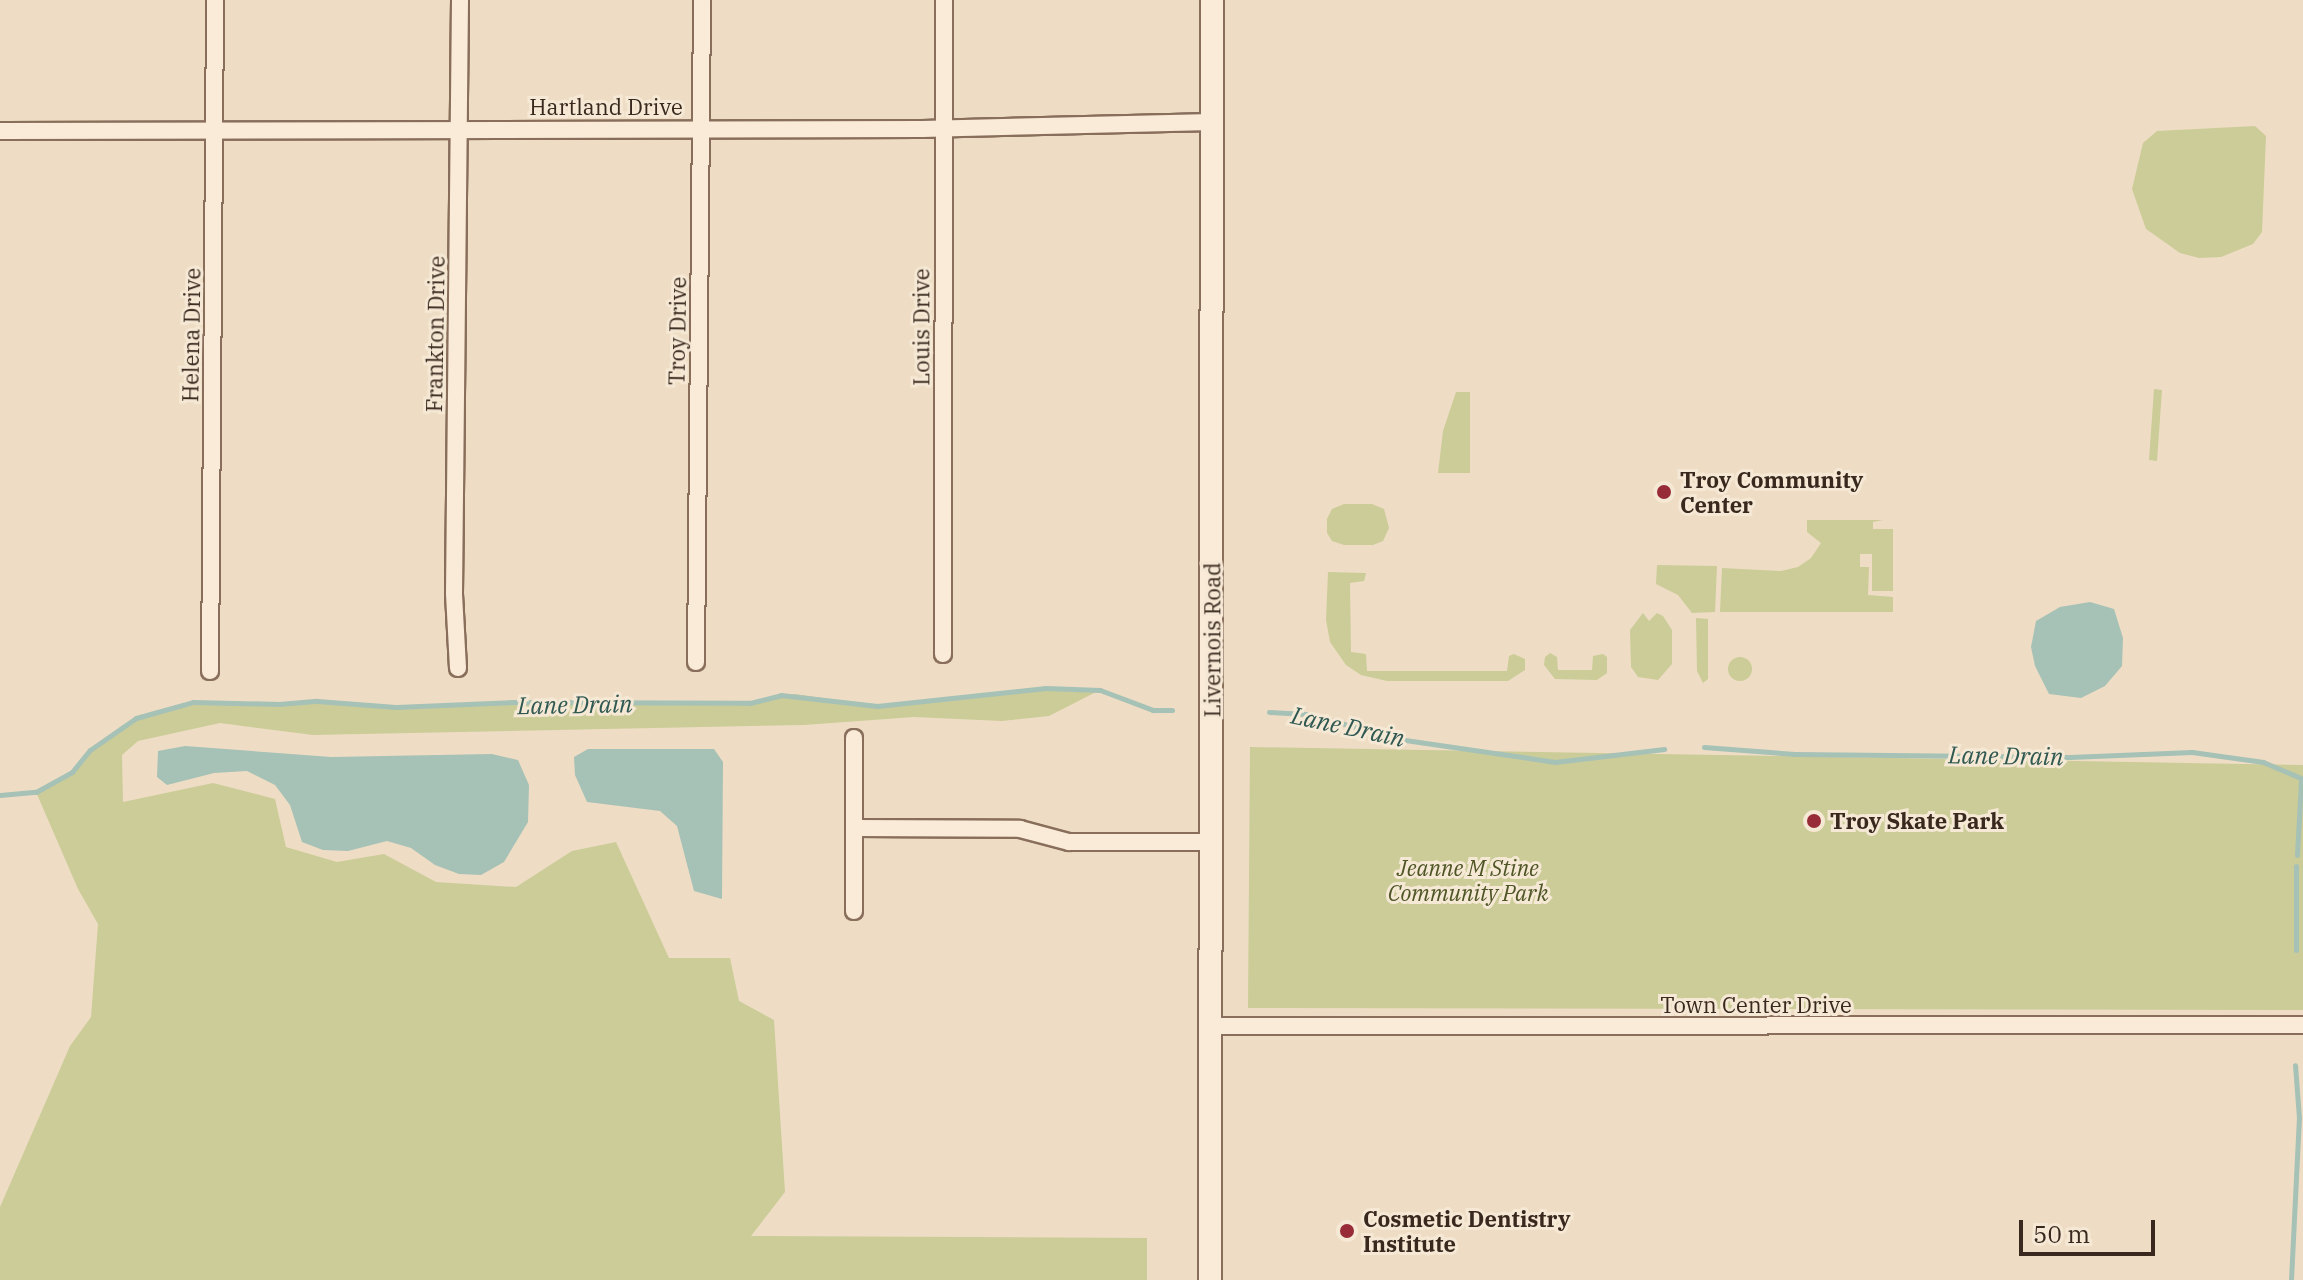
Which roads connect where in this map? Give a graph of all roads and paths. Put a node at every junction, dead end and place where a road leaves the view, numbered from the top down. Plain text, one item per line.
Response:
1 (215, 0) edge
2 (460, 0) edge
3 (702, 0) edge
4 (944, 0) edge
5 (1212, 0) edge
6 (1212, 122) junction
7 (702, 128) junction
8 (943, 128) junction
9 (459, 130) junction
10 (0, 131) edge
11 (216, 131) junction
12 (943, 654) dead end
13 (696, 662) dead end
14 (458, 668) dead end
15 (210, 671) dead end
16 (854, 738) dead end
17 (855, 828) junction
18 (1210, 842) junction
19 (854, 911) dead end
20 (2303, 1025) edge
21 (1209, 1026) junction
22 (1210, 1280) edge

1 - 11 street, Helena Drive
2 - 9 street, Frankton Drive
3 - 7 street, Troy Drive
4 - 8 street, Louis Drive
5 - 6 main road, Livernois Road
6 - 8 street, Hartland Drive
6 - 18 main road, Livernois Road
7 - 8 street, Hartland Drive
7 - 9 street, Hartland Drive
7 - 13 street, Troy Drive
8 - 12 street, Louis Drive
9 - 11 street, Hartland Drive
9 - 14 street, Frankton Drive
10 - 11 street, Hartland Drive
11 - 15 street, Helena Drive
16 - 17 street
17 - 18 street
17 - 19 street
18 - 21 main road, Livernois Road
20 - 21 street, Town Center Drive
21 - 22 main road, Livernois Road

